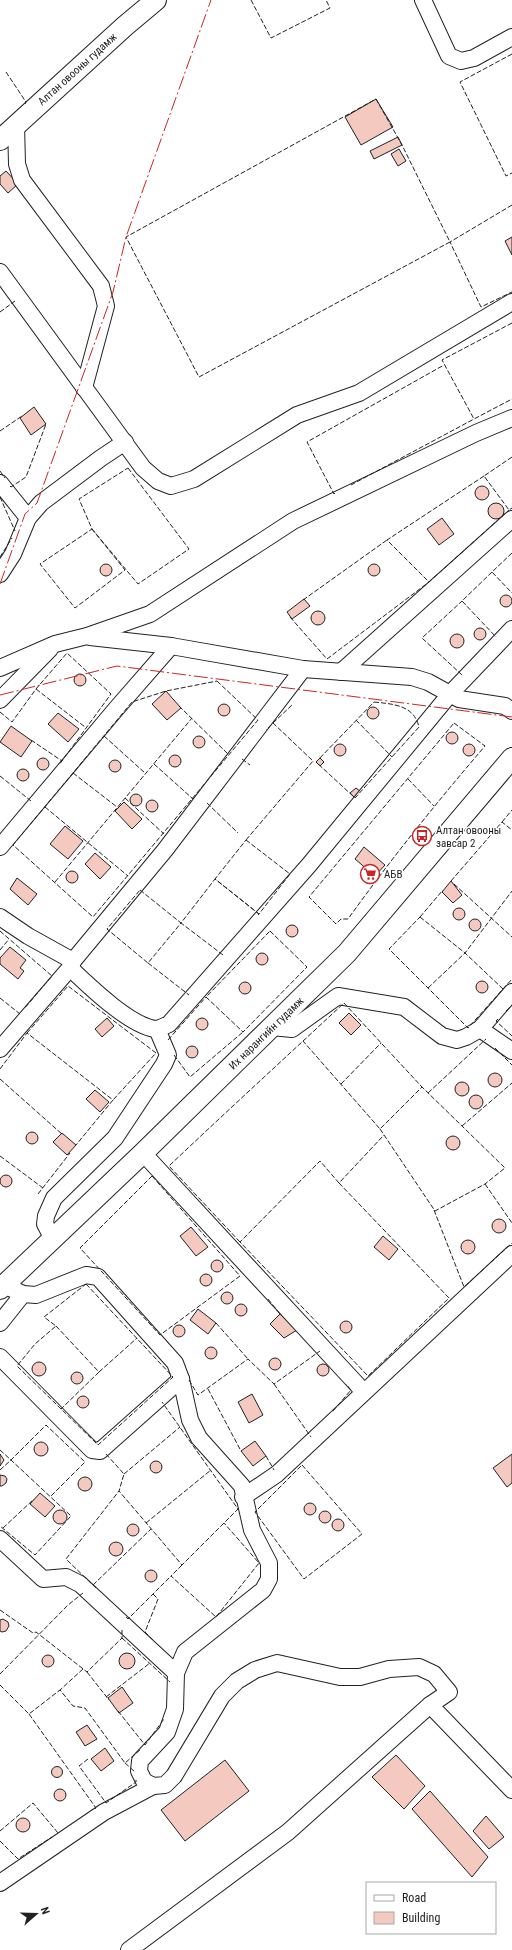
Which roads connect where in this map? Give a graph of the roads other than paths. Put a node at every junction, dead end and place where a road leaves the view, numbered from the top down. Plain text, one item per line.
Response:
1 (156, 0) edge
2 (423, 0) edge
3 (512, 37) edge
4 (16, 124) junction
5 (0, 140) edge
6 (0, 272) edge
7 (512, 302) edge
8 (84, 388) junction
9 (512, 418) edge
10 (125, 442) junction
11 (0, 483) edge
12 (28, 518) junction
13 (512, 519) edge
14 (0, 574) edge
15 (512, 630) edge
16 (87, 636) junction
17 (56, 644) junction
18 (171, 646) junction
19 (0, 668) edge
20 (304, 669) junction
21 (341, 672) junction
22 (450, 694) junction
23 (0, 700) edge
24 (512, 711) edge
25 (512, 758) edge
26 (0, 847) edge
27 (0, 918) edge
28 (72, 965) junction
29 (512, 992) edge
30 (272, 1027) junction
31 (480, 1028) junction
32 (157, 1029) junction
33 (0, 1048) edge
34 (512, 1051) edge
35 (143, 1153) junction
36 (53, 1239) junction
37 (512, 1254) edge
38 (2, 1287) edge
39 (23, 1294) junction
40 (0, 1323) edge
41 (0, 1356) edge
42 (181, 1379) junction
43 (364, 1392) junction
44 (243, 1497) junction
45 (0, 1538) edge
46 (176, 1673) junction
47 (430, 1705) junction
48 (153, 1786) junction
49 (512, 1790) edge
50 (0, 1883) edge
51 (129, 1950) edge

1 - 4 main road, Алтан овооны гудамж
2 - 3 street
4 - 5 main road, Алтан овооны гудамж
4 - 8 street
6 - 8 street
7 - 10 street
8 - 10 street
9 - 16 street
10 - 12 street
11 - 12 street
12 - 14 street
13 - 21 street
15 - 22 street
16 - 17 street
16 - 18 street
17 - 19 street
17 - 23 street
18 - 20 street
18 - 26 street
20 - 21 street
20 - 28 street
21 - 22 street
22 - 24 street
22 - 32 street
25 - 30 main road, Их нарангийн гудамж
27 - 28 street
28 - 32 street
28 - 33 street
29 - 31 street
30 - 31 street
30 - 35 main road, Их нарангийн гудамж
31 - 34 street
32 - 36 street
35 - 36 main road, Их нарангийн гудамж
35 - 43 street
36 - 38 main road, Их нарангийн гудамж
37 - 43 street
38 - 39 street
39 - 40 street
39 - 42 street
41 - 42 street
42 - 44 street
43 - 44 street
44 - 46 street
45 - 46 street
46 - 48 street
47 - 48 street
47 - 49 street
47 - 51 street
48 - 50 street

